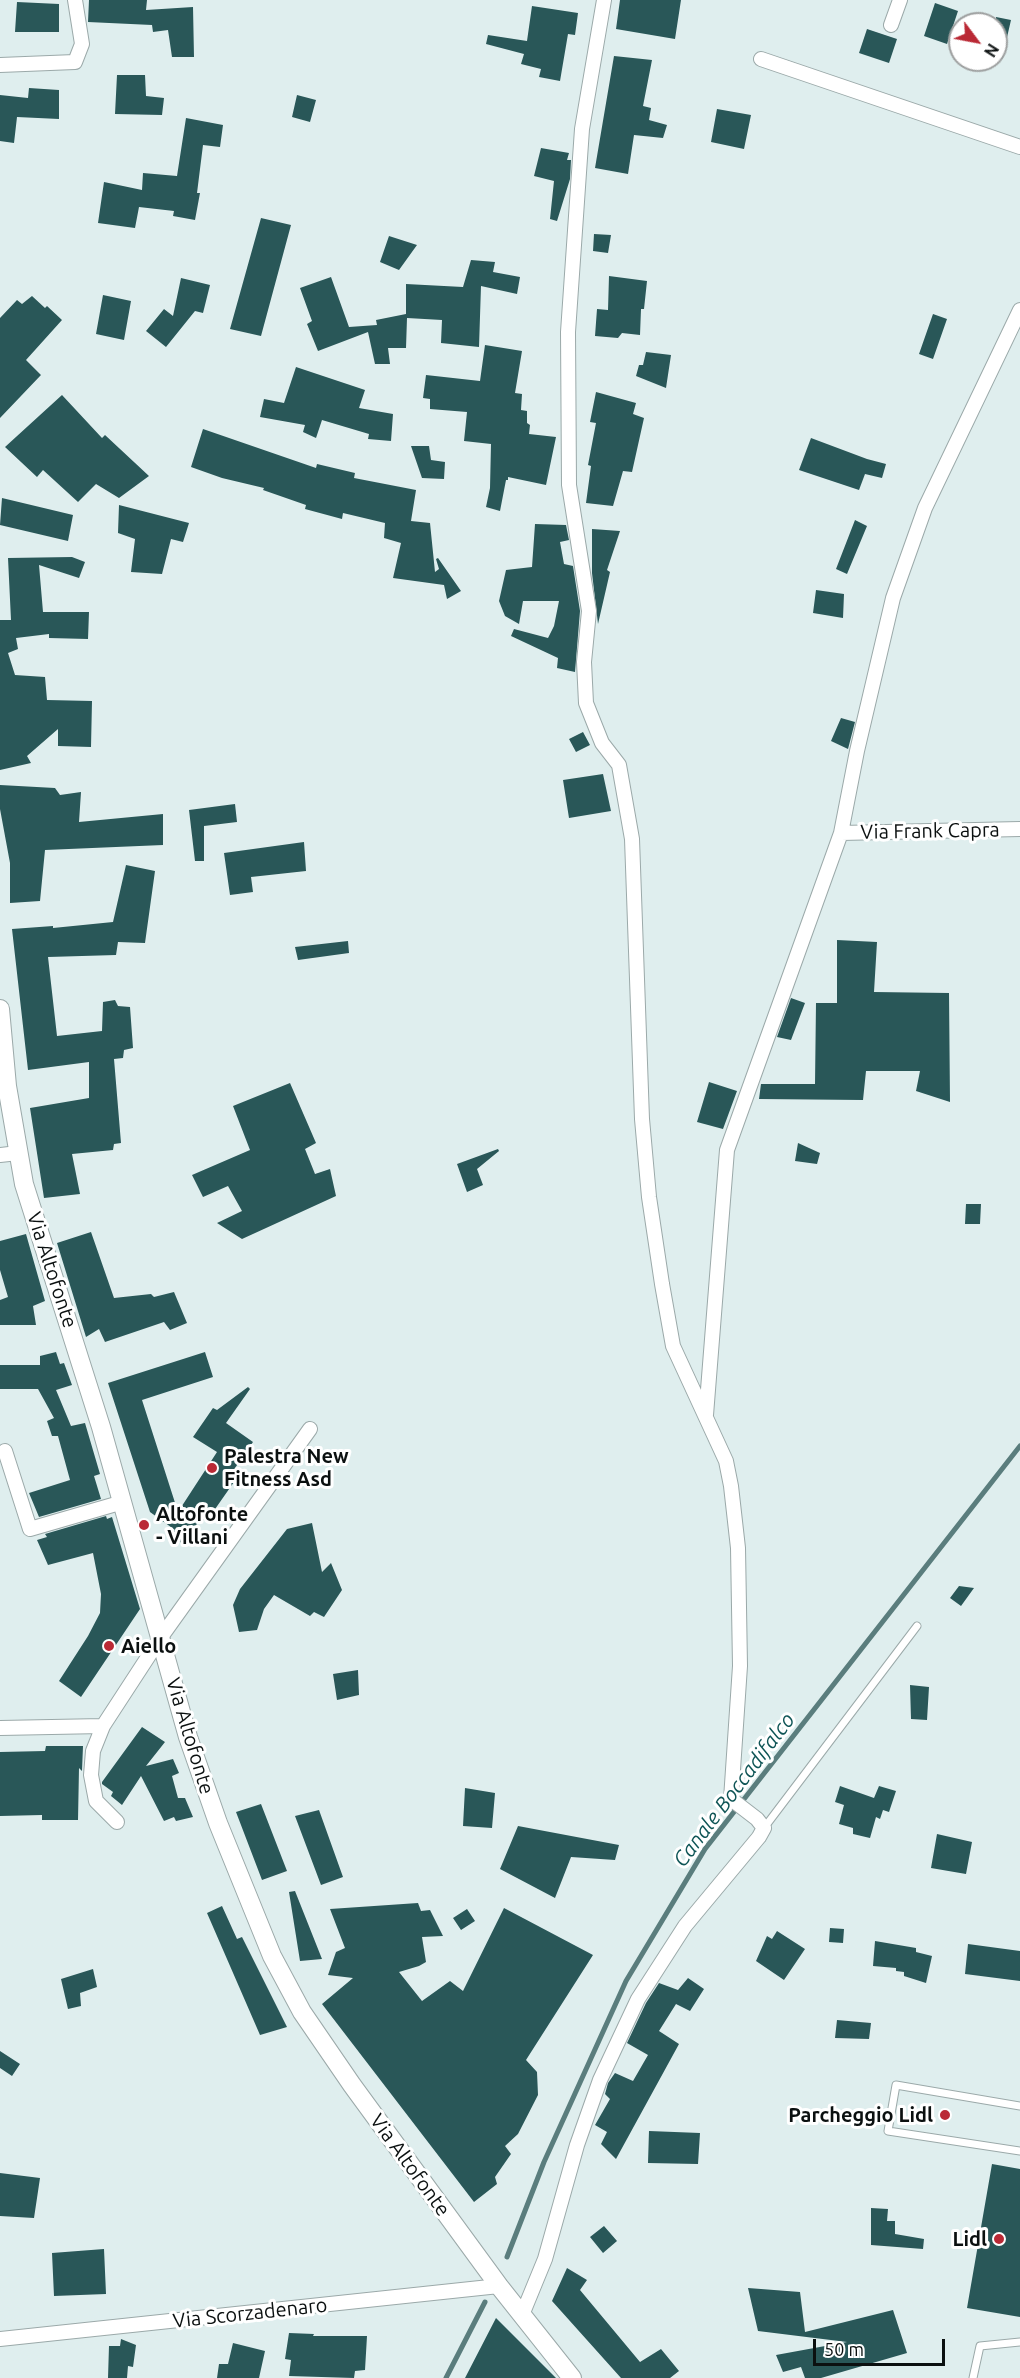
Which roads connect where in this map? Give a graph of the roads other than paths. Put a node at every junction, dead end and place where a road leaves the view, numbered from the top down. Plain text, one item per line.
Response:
1 (75, 0) edge
2 (604, 0) edge
3 (900, 0) edge
4 (891, 25) dead end
5 (761, 59) dead end
6 (0, 65) edge
7 (1020, 147) edge
8 (1020, 310) edge
9 (1020, 829) edge
10 (841, 833) junction
11 (0, 1009) edge
12 (9, 1154) edge
13 (706, 1415) junction
14 (310, 1429) dead end
15 (5, 1451) dead end
16 (123, 1502) junction
17 (917, 1626) dead end
18 (161, 1637) junction
19 (103, 1726) junction
20 (0, 1728) edge
21 (117, 1822) dead end
22 (764, 1828) junction
23 (1020, 2106) edge
24 (1020, 2151) edge
25 (499, 2286) junction
26 (522, 2315) junction
27 (0, 2339) edge
28 (1020, 2342) edge
29 (572, 2378) edge
30 (973, 2378) edge

1 - 6 street
2 - 13 street
3 - 4 street
5 - 7 street
8 - 10 street
9 - 10 street, Via Frank Capra
10 - 13 street
11 - 12 street, Via Altofonte
12 - 16 street, Via Altofonte
13 - 22 street
14 - 18 street
15 - 16 street
16 - 18 street, Via Altofonte
17 - 22 lane
18 - 19 street
18 - 25 street, Via Altofonte
19 - 20 street
19 - 21 street
22 - 26 street
23 - 24 lane
25 - 26 street, Via Altofonte
25 - 27 street, Via Scorzadenaro
26 - 29 street, Via Altofonte
28 - 30 lane

